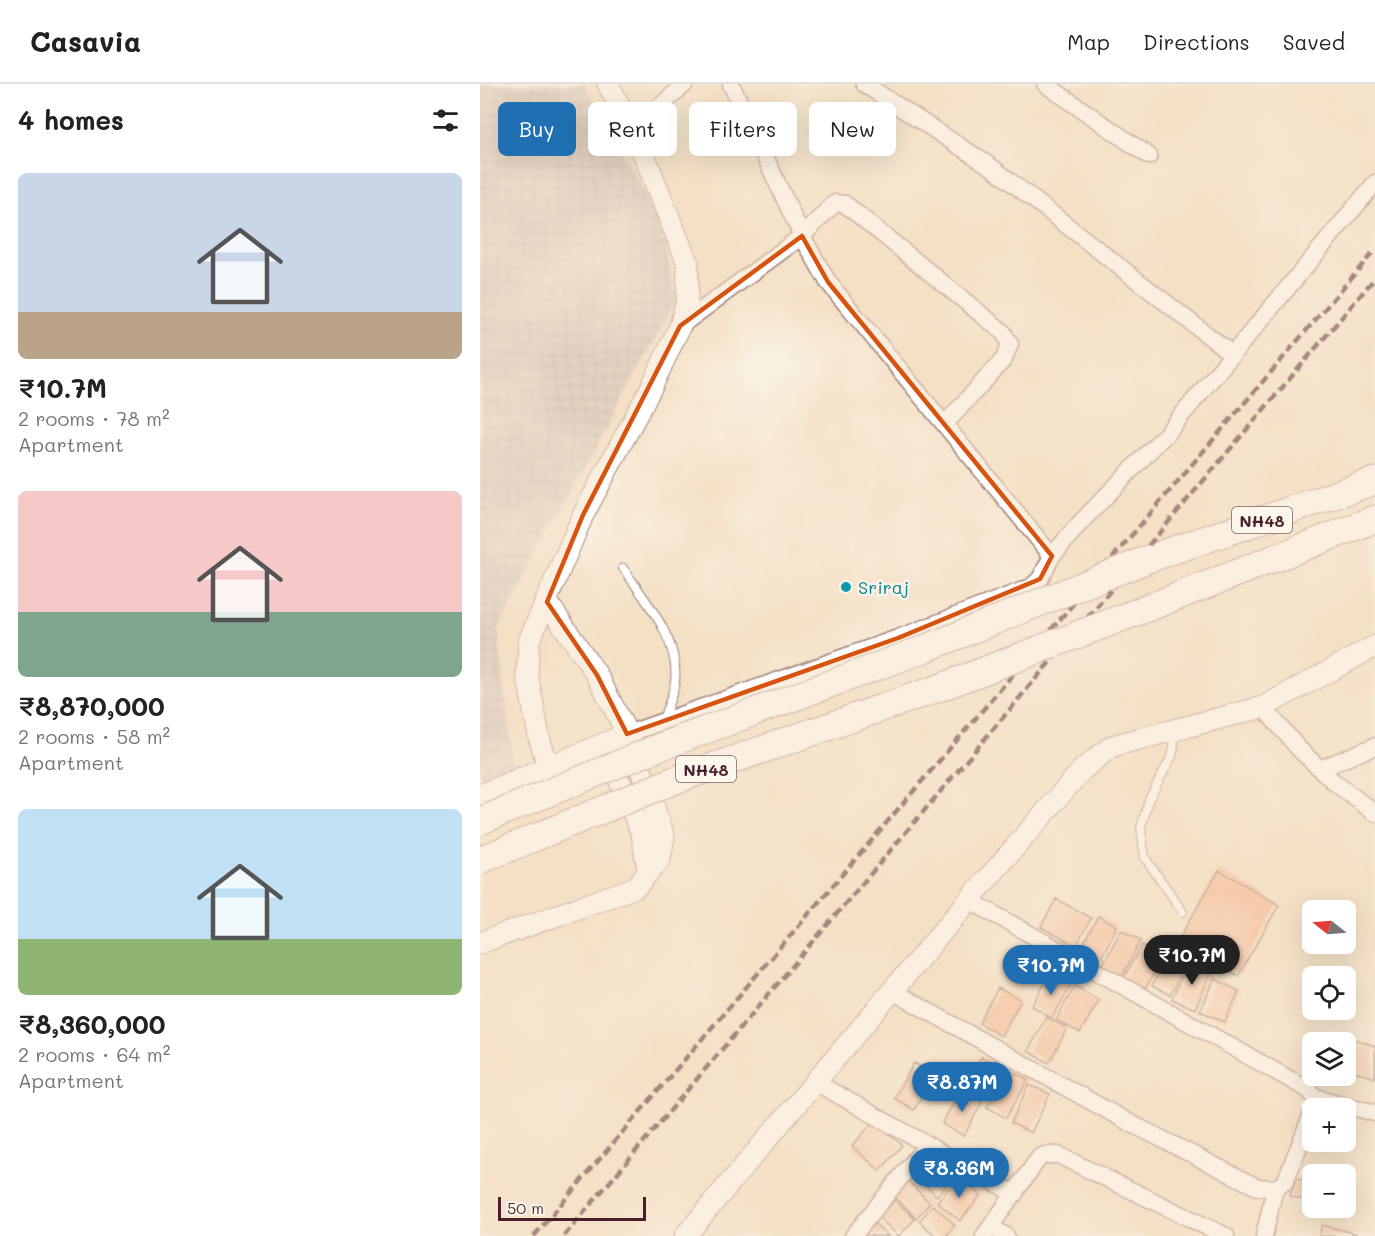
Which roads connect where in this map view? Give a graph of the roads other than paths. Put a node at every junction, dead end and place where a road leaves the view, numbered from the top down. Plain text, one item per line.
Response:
1 (608, 84) edge
2 (685, 84) edge
3 (731, 84) edge
4 (864, 84) edge
5 (1045, 84) edge
6 (618, 102) edge
7 (665, 102) edge
8 (644, 156) edge
9 (1149, 156) dead end
10 (1375, 183) edge
11 (802, 236) junction
12 (680, 326) junction
13 (1233, 355) junction
14 (945, 424) junction
15 (1375, 481) edge
16 (1375, 519) edge
17 (1052, 556) junction
18 (623, 568) dead end
19 (547, 602) junction
20 (1375, 646) edge
21 (1263, 707) junction
22 (662, 722) junction
23 (1174, 730) junction
24 (627, 734) junction
25 (604, 743) junction
26 (1375, 746) edge
27 (548, 766) junction
28 (1320, 769) junction
29 (480, 795) edge
30 (1375, 813) edge
31 (480, 821) edge
32 (480, 860) edge
33 (648, 871) junction
34 (969, 900) junction
35 (1184, 912) dead end
36 (480, 943) edge
37 (892, 991) junction
38 (815, 1082) junction
39 (1312, 1098) edge
40 (1356, 1111) edge
41 (1375, 1113) edge
42 (1302, 1137) edge
43 (926, 1146) junction
44 (1275, 1188) junction
45 (1015, 1194) junction
46 (994, 1233) edge
47 (686, 1236) edge
48 (853, 1236) edge
49 (1226, 1236) edge
50 (1264, 1236) edge

1 - 6 street
2 - 7 street
3 - 11 street
4 - 13 street
5 - 9 street
8 - 12 street
10 - 13 street
11 - 12 street
11 - 14 street
11 - 14 street
12 - 19 street
13 - 17 street
14 - 17 street
15 - 31 highway, NH48, bridge
16 - 32 highway, NH48, bridge
17 - 22 street
18 - 22 lane
19 - 24 street
19 - 27 street
20 - 21 street
21 - 23 street
21 - 28 street
22 - 24 street
23 - 34 street
23 - 35 lane
24 - 25 street
24 - 33 street
25 - 27 street
25 - 33 street
26 - 28 street
27 - 29 street
28 - 30 street
33 - 36 street
34 - 37 street
34 - 39 street
37 - 38 street
37 - 44 street
38 - 43 street
38 - 47 street
40 - 41 street
42 - 44 street
43 - 45 street
43 - 48 street
44 - 50 street
45 - 46 street
45 - 49 street

